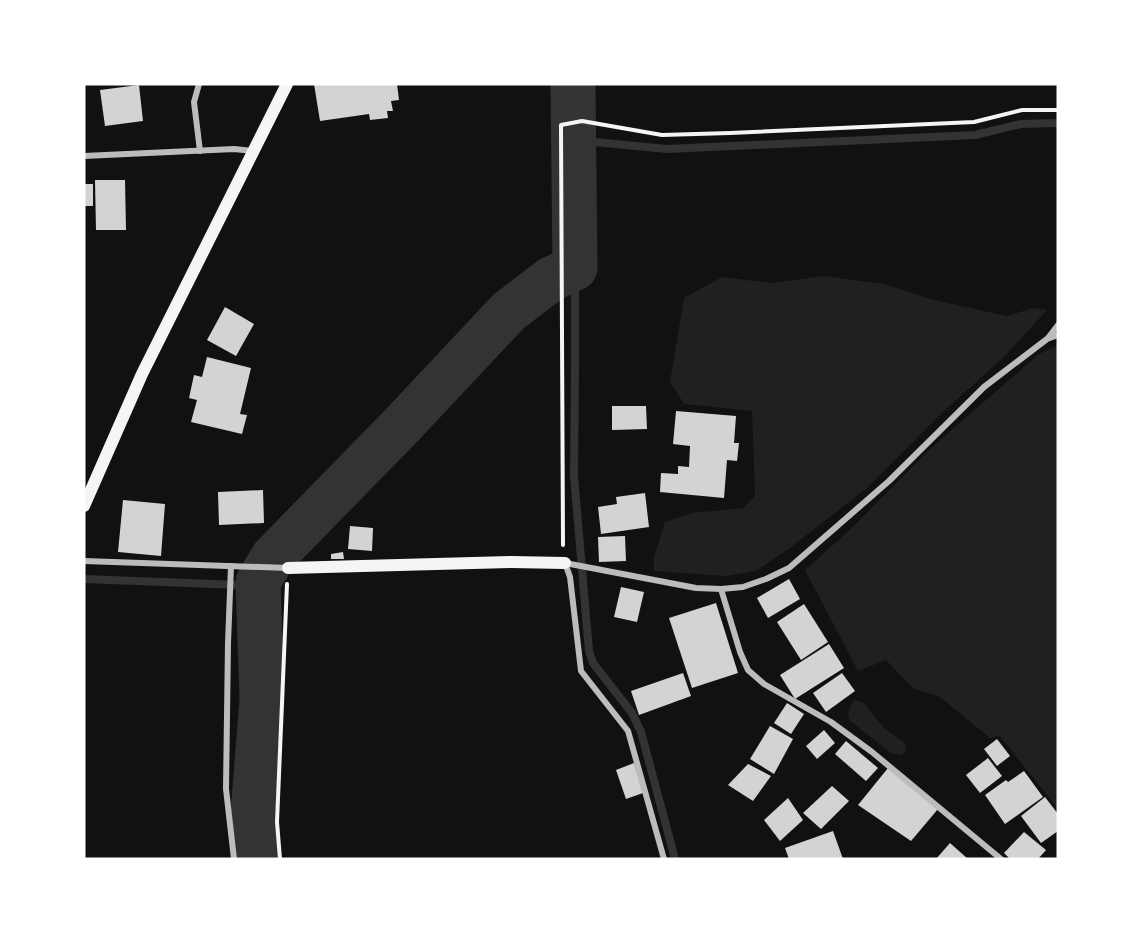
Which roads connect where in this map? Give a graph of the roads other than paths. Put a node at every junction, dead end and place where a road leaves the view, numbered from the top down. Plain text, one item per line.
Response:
1 (199, 84) edge
2 (287, 84) edge
3 (200, 151) junction
4 (253, 151) junction
5 (84, 156) edge
6 (1058, 325) edge
7 (1058, 335) edge
8 (1047, 339) junction
9 (84, 506) edge
10 (84, 561) edge
11 (571, 564) junction
12 (231, 566) junction
13 (288, 568) joint
14 (721, 589) junction
15 (234, 859) edge
16 (664, 859) edge
17 (1001, 859) edge

1 - 3 street
2 - 4 main road
3 - 4 street
3 - 5 street
4 - 9 main road
6 - 8 street
7 - 8 street
8 - 14 street
10 - 12 street
11 - 13 main road
11 - 14 street
11 - 16 street
12 - 13 street
12 - 15 street
14 - 17 street

